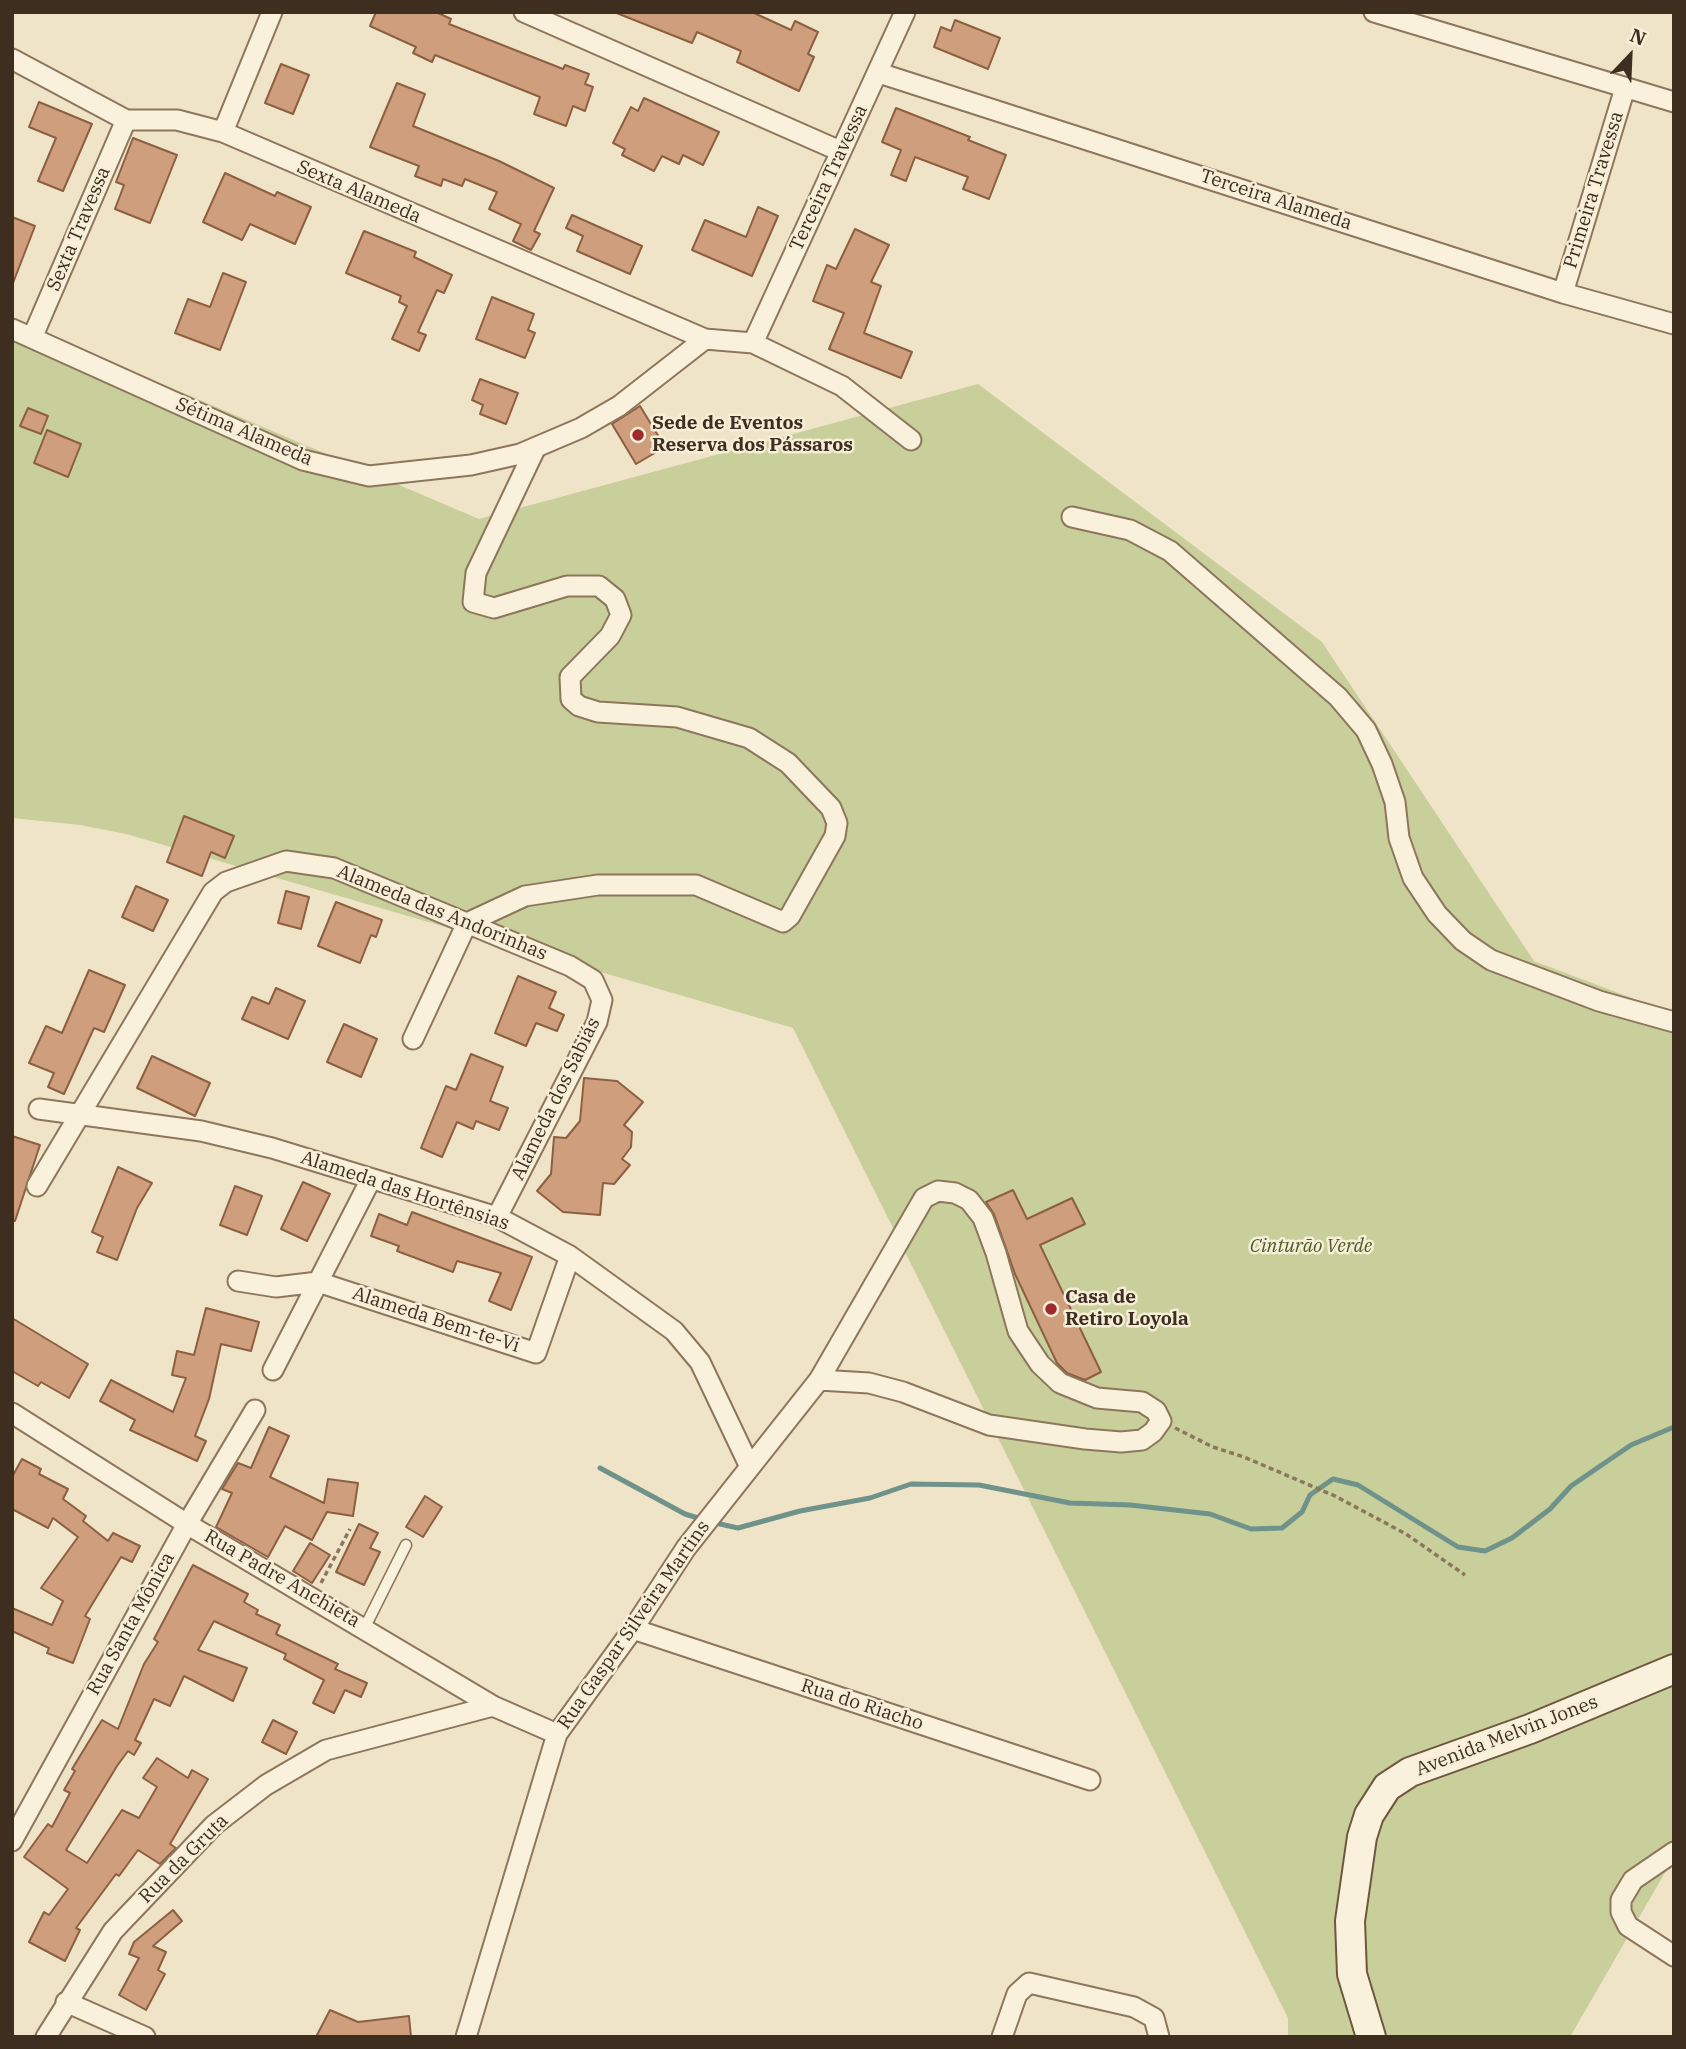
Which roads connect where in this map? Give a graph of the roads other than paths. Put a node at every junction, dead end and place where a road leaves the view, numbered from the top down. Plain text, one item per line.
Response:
1 (272, 12) edge
2 (524, 12) edge
3 (905, 12) edge
4 (1374, 12) edge
5 (12, 59) edge
6 (879, 73) junction
7 (1625, 88) junction
8 (1674, 102) edge
9 (126, 120) junction
10 (223, 132) junction
11 (840, 151) junction
12 (1563, 292) junction
13 (1674, 324) edge
14 (12, 329) edge
15 (33, 338) junction
16 (705, 339) junction
17 (753, 343) junction
18 (911, 440) dead end
19 (536, 447) junction
20 (1072, 517) dead end
21 (467, 923) junction
22 (593, 980) joint
23 (1674, 1022) edge
24 (413, 1039) dead end
25 (39, 1109) dead end
26 (82, 1112) junction
27 (371, 1179) junction
28 (37, 1186) dead end
29 (497, 1217) junction
30 (570, 1256) junction
31 (238, 1281) dead end
32 (318, 1282) junction
33 (273, 1370) dead end
34 (819, 1380) junction
35 (255, 1410) dead end
36 (12, 1413) edge
37 (749, 1465) junction
38 (187, 1524) junction
39 (407, 1545) dead end
40 (365, 1627) junction
41 (633, 1629) junction
42 (1674, 1669) edge
43 (493, 1706) junction
44 (557, 1734) junction
45 (1090, 1780) dead end
46 (12, 1841) edge
47 (1674, 1852) edge
48 (1674, 1956) edge
49 (66, 2002) junction
50 (1156, 2027) edge
51 (46, 2037) edge
52 (145, 2037) edge
53 (466, 2037) edge
54 (1002, 2037) edge
55 (1371, 2037) edge

1 - 10 street
2 - 11 street
3 - 6 street, Terceira Travessa
4 - 7 street
5 - 9 street, Sexta Alameda
6 - 11 street, Terceira Travessa
6 - 12 street, Terceira Alameda
7 - 8 street
7 - 12 street, Primeira Travessa
9 - 10 street, Sexta Alameda
9 - 15 street, Sexta Travessa
10 - 16 street, Sexta Alameda
11 - 17 street, Terceira Travessa
12 - 13 street, Terceira Alameda
14 - 15 street, Sétima Alameda
15 - 19 street, Sétima Alameda
16 - 17 street, Sexta Alameda
16 - 19 street, Sétima Alameda
17 - 18 street
19 - 21 street
20 - 23 street
21 - 22 street, Alameda das Andorinhas
21 - 24 street
21 - 26 street, Alameda das Andorinhas
22 - 29 street, Alameda dos Sabiás
25 - 26 street, Alameda das Hortênsias
26 - 27 street, Alameda das Hortênsias
26 - 28 street, Alameda das Andorinhas
27 - 29 street, Alameda das Hortênsias
27 - 32 street
29 - 30 street, Alameda das Hortênsias
30 - 32 street, Alameda Bem-te-Vi
30 - 37 street, Alameda das Hortênsias
31 - 32 street
32 - 33 street
34 - 34 street, Rua Gaspar Silveira Martins
34 - 37 street, Rua Gaspar Silveira Martins
35 - 38 street, Rua Santa Mônica
36 - 38 street, Rua Padre Anchieta
37 - 41 street, Rua Gaspar Silveira Martins
38 - 40 street, Rua Padre Anchieta
38 - 46 street, Rua Santa Mônica
39 - 40 lane
40 - 43 street, Rua Padre Anchieta
41 - 44 street, Rua Gaspar Silveira Martins
41 - 45 street, Rua do Riacho
42 - 55 main road, Avenida Melvin Jones
43 - 44 street, Rua Padre Anchieta
43 - 49 street, Rua da Gruta
44 - 53 street, Rua Gaspar Silveira Martins
47 - 48 street
49 - 51 street, Rua da Gruta
49 - 52 street
50 - 54 street

